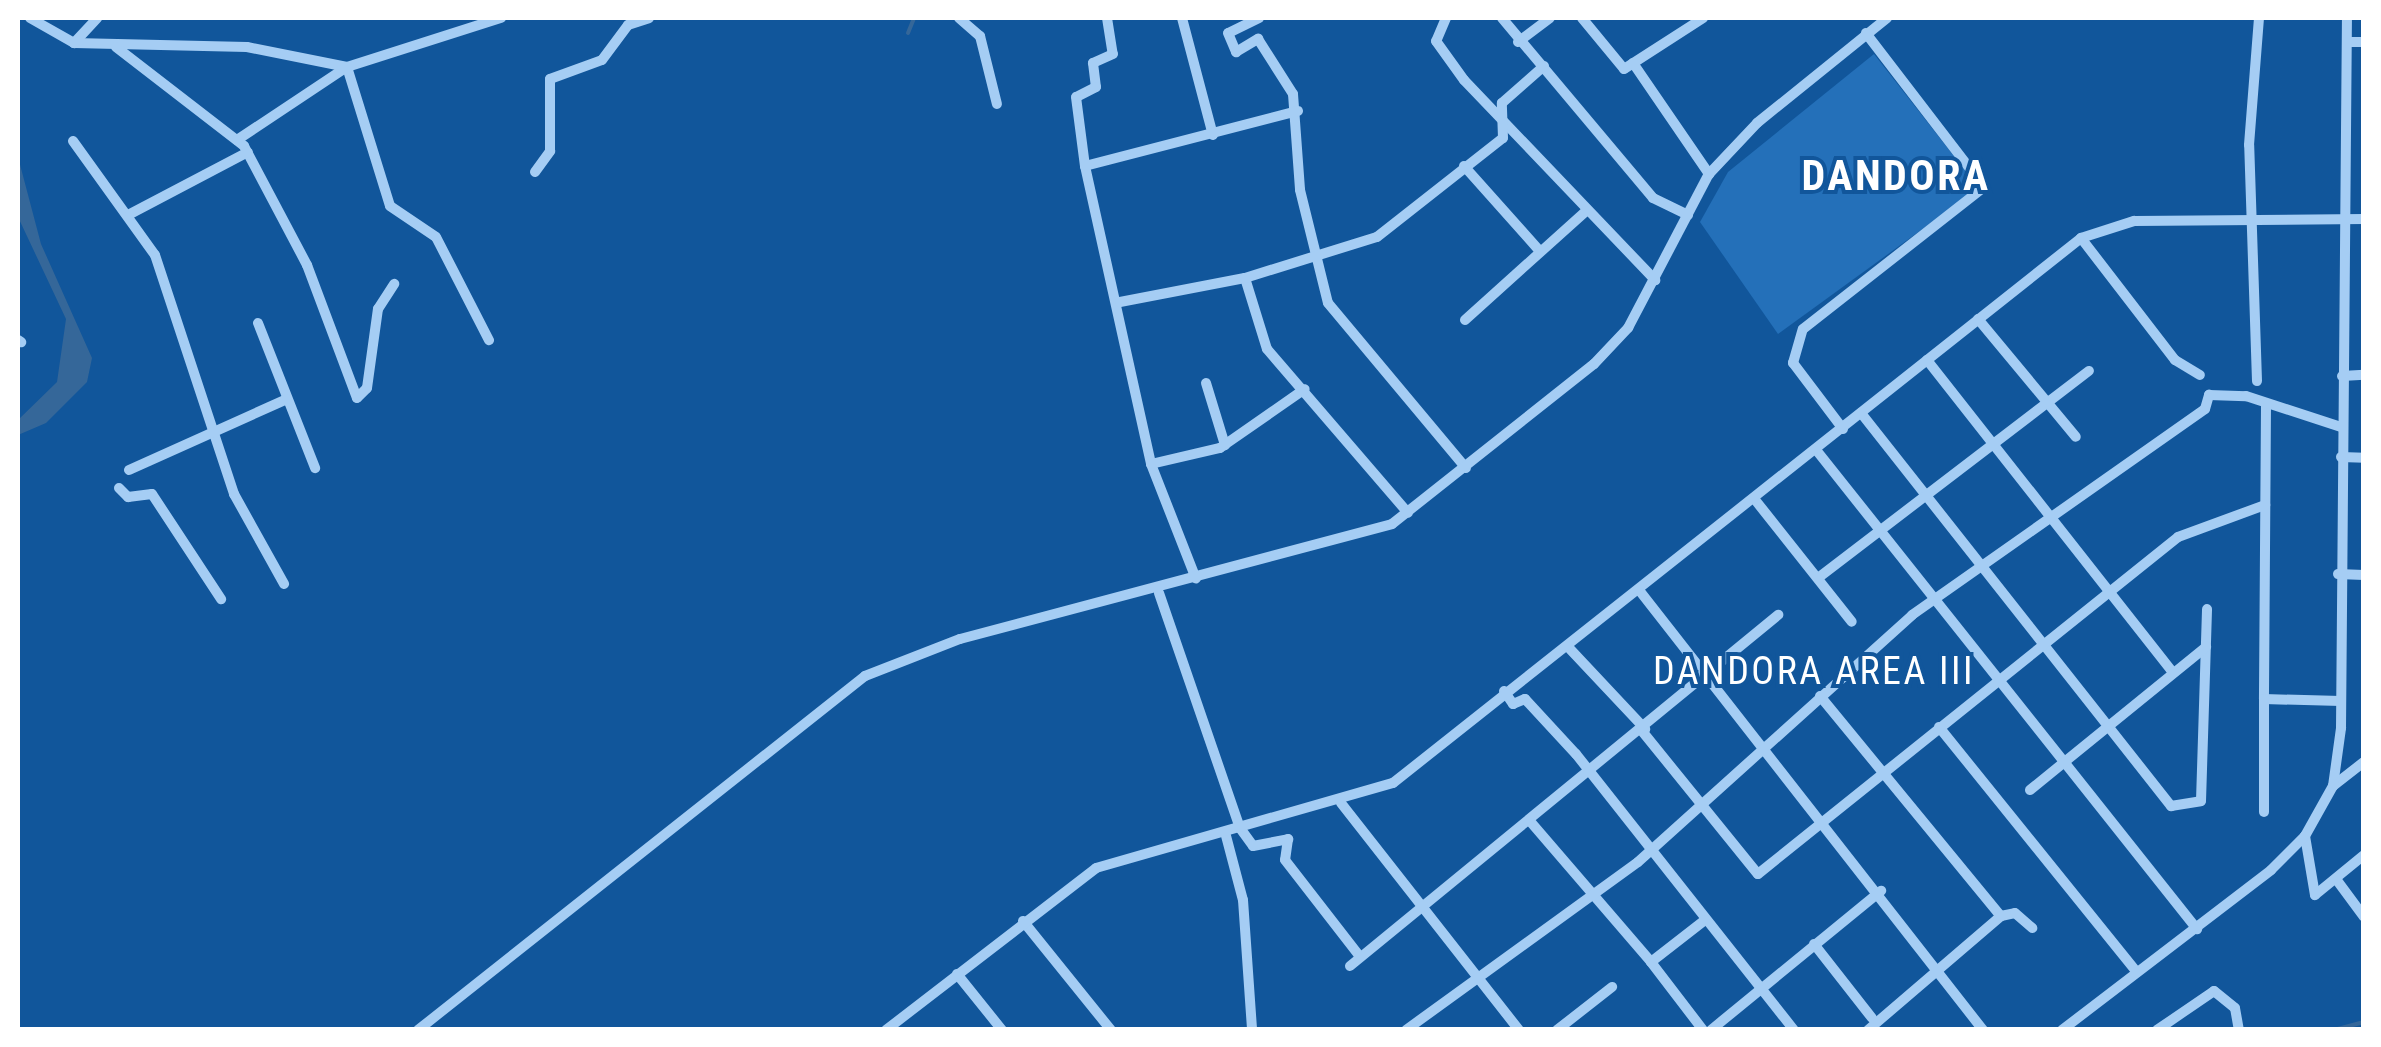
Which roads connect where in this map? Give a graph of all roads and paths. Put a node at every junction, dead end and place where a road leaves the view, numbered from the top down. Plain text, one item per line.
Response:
1 (32, 18) edge
2 (97, 18) edge
3 (501, 18) edge
4 (649, 18) edge
5 (959, 18) edge
6 (1107, 18) edge
7 (1182, 18) edge
8 (1259, 18) edge
9 (1446, 18) edge
10 (1502, 18) edge
11 (1550, 18) edge
12 (1582, 18) edge
13 (1703, 18) edge
14 (1887, 18) edge
15 (2259, 18) edge
16 (2347, 18) edge
17 (1866, 33) junction
18 (1518, 42) junction
19 (2347, 42) junction
20 (2364, 42) edge
21 (74, 43) junction
22 (116, 47) junction
23 (1633, 64) junction
24 (1544, 66) junction
25 (347, 67) junction
26 (997, 104) dead end
27 (1298, 112) junction
28 (1508, 122) junction
29 (1213, 135) junction
30 (237, 140) junction
31 (73, 141) dead end
32 (248, 152) junction
33 (1086, 166) junction
34 (1464, 166) junction
35 (534, 172) dead end
36 (1709, 174) junction
37 (1586, 211) junction
38 (130, 214) junction
39 (1688, 216) junction
40 (2254, 218) junction
41 (2344, 218) junction
42 (2364, 219) edge
43 (2081, 238) junction
44 (1538, 249) junction
45 (1318, 255) junction
46 (1245, 278) junction
47 (1655, 280) junction
48 (394, 284) dead end
49 (1120, 302) junction
50 (1978, 318) junction
51 (1466, 320) dead end
52 (258, 323) dead end
53 (489, 340) dead end
54 (1926, 360) junction
55 (2088, 370) dead end
56 (2200, 375) dead end
57 (2364, 375) edge
58 (2342, 376) junction
59 (1206, 382) dead end
60 (2256, 382) dead end
61 (1305, 389) junction
62 (287, 400) junction
63 (2048, 401) junction
64 (2266, 406) junction
65 (1861, 413) junction
66 (2341, 427) junction
67 (214, 430) junction
68 (1843, 430) junction
69 (2076, 437) dead end
70 (1995, 442) junction
71 (1225, 445) junction
72 (1817, 451) junction
73 (2341, 458) junction
74 (2364, 458) edge
75 (1151, 464) junction
76 (315, 468) dead end
77 (1466, 468) junction
78 (129, 470) dead end
79 (119, 488) dead end
80 (1926, 495) junction
81 (1756, 502) junction
82 (2265, 505) junction
83 (1408, 513) junction
84 (2052, 516) junction
85 (1872, 532) junction
86 (1983, 566) junction
87 (2338, 574) junction
88 (2364, 575) edge
89 (1818, 578) junction
90 (1196, 579) junction
91 (284, 584) dead end
92 (1639, 590) junction
93 (2111, 592) junction
94 (1160, 593) junction
95 (221, 599) dead end
96 (1929, 602) junction
97 (2207, 608) dead end
98 (1778, 615) dead end
99 (1852, 622) dead end
100 (2046, 645) junction
101 (2206, 647) junction
102 (1570, 648) junction
103 (2173, 672) junction
104 (1707, 674) junction
105 (1995, 684) junction
106 (1504, 691) junction
107 (1820, 696) junction
108 (2264, 699) junction
109 (2341, 700) junction
110 (2110, 723) junction
111 (1939, 727) junction
112 (1643, 730) junction
113 (1764, 746) junction
114 (2364, 762) edge
115 (2058, 763) junction
116 (1882, 773) junction
117 (1590, 774) junction
118 (2333, 786) junction
119 (2030, 790) dead end
120 (1696, 802) junction
121 (1340, 803) junction
122 (2264, 812) dead end
123 (1822, 819) junction
124 (1529, 820) junction
125 (1240, 828) junction
126 (1225, 832) junction
127 (2305, 836) junction
128 (1650, 849) junction
129 (2364, 855) edge
130 (2336, 878) junction
131 (1881, 891) junction
132 (1588, 894) junction
133 (1417, 902) junction
134 (2002, 916) junction
135 (2364, 917) edge
136 (1706, 920) junction
137 (1023, 921) junction
138 (2032, 928) dead end
139 (2197, 930) junction
140 (1814, 944) junction
141 (1358, 954) junction
142 (1651, 962) junction
143 (1350, 966) dead end
144 (1936, 967) junction
145 (2137, 972) junction
146 (956, 974) junction
147 (1473, 974) junction
148 (1612, 986) dead end
149 (1761, 987) junction
150 (1868, 1026) edge
151 (892, 1028) edge
152 (418, 1030) edge
153 (1002, 1030) edge
154 (1111, 1030) edge
155 (1252, 1030) edge
156 (1406, 1030) edge
157 (1519, 1030) edge
158 (1557, 1030) edge
159 (1707, 1030) edge
160 (1794, 1030) edge
161 (1983, 1030) edge
162 (2062, 1030) edge
163 (2157, 1030) edge
164 (2238, 1030) edge

1 - 21 street
2 - 21 street
3 - 25 street
4 - 35 street
5 - 26 street
6 - 33 street
7 - 29 street
8 - 27 street
9 - 28 street
10 - 18 street
11 - 18 street
12 - 23 street
13 - 23 street
14 - 17 street
15 - 40 street
16 - 19 street
17 - 36 street
17 - 68 street
18 - 24 street
19 - 20 street
19 - 41 street
21 - 22 street
22 - 25 street
22 - 30 street
23 - 36 street
24 - 28 street
24 - 39 street
25 - 30 street
25 - 53 street
27 - 29 street
27 - 45 street
28 - 34 street
28 - 37 street
29 - 33 street
30 - 32 street
31 - 38 street
32 - 38 street
32 - 48 street
33 - 49 street
34 - 44 street
34 - 45 street
36 - 39 street
37 - 44 street
37 - 47 street
38 - 67 street
39 - 47 street
40 - 41 street
40 - 43 street
40 - 60 street
41 - 42 street
41 - 58 street
43 - 50 street
43 - 56 street
44 - 51 street
45 - 46 street
45 - 77 street
46 - 49 street
46 - 61 street
47 - 77 street
49 - 75 street
50 - 54 street
50 - 63 street
52 - 62 street
54 - 65 street
54 - 70 street
55 - 63 street
57 - 58 street
58 - 66 street
59 - 71 street
61 - 71 street
61 - 83 street
62 - 67 street
62 - 76 street
63 - 69 street
63 - 70 street
64 - 66 street
64 - 82 street
64 - 84 street
65 - 68 street
65 - 80 street
66 - 73 street
67 - 78 street
67 - 91 street
68 - 72 street
70 - 80 street
70 - 84 street
71 - 75 street
72 - 81 street
72 - 85 street
73 - 74 street
73 - 87 street
75 - 90 street
77 - 83 street
79 - 95 street
80 - 85 street
80 - 86 street
81 - 89 street
81 - 92 street
82 - 93 street
82 - 108 street
83 - 90 street
84 - 86 street
84 - 93 street
85 - 89 street
85 - 96 street
86 - 96 street
86 - 100 street
87 - 88 street
87 - 109 street
89 - 99 street
90 - 94 street
92 - 102 street
92 - 104 street
93 - 100 street
93 - 103 street
94 - 125 street
94 - 152 street
96 - 105 street
96 - 107 street
97 - 101 street
98 - 104 street
100 - 105 street
100 - 110 street
101 - 103 street
101 - 110 street
102 - 106 street
102 - 112 street
103 - 110 street
104 - 112 street
104 - 113 street
105 - 111 street
105 - 115 street
106 - 117 street
106 - 121 street
107 - 113 street
107 - 116 street
108 - 109 street
108 - 122 street
109 - 118 street
110 - 115 street
111 - 116 street
111 - 145 street
112 - 117 street
112 - 120 street
113 - 120 street
113 - 123 street
114 - 118 street
115 - 119 street
115 - 139 street
116 - 123 street
116 - 134 street
117 - 124 street
117 - 128 street
118 - 127 street
120 - 123 street
120 - 128 street
121 - 125 street
121 - 133 street
123 - 131 street
124 - 132 street
124 - 133 street
125 - 126 street
125 - 141 street
126 - 137 street
126 - 155 street
127 - 130 street
127 - 139 street
128 - 132 street
128 - 136 street
129 - 130 street
130 - 135 street
131 - 140 street
131 - 144 street
132 - 142 street
132 - 147 street
133 - 141 street
133 - 147 street
134 - 138 street
134 - 144 street
136 - 142 street
136 - 149 street
137 - 146 street
137 - 154 street
139 - 145 street
140 - 149 street
140 - 150 street
141 - 143 street
142 - 159 street
144 - 150 street
144 - 161 street
145 - 162 street
146 - 151 street
146 - 153 street
147 - 156 street
147 - 157 street
148 - 158 street
149 - 159 street
149 - 160 street
163 - 164 street

